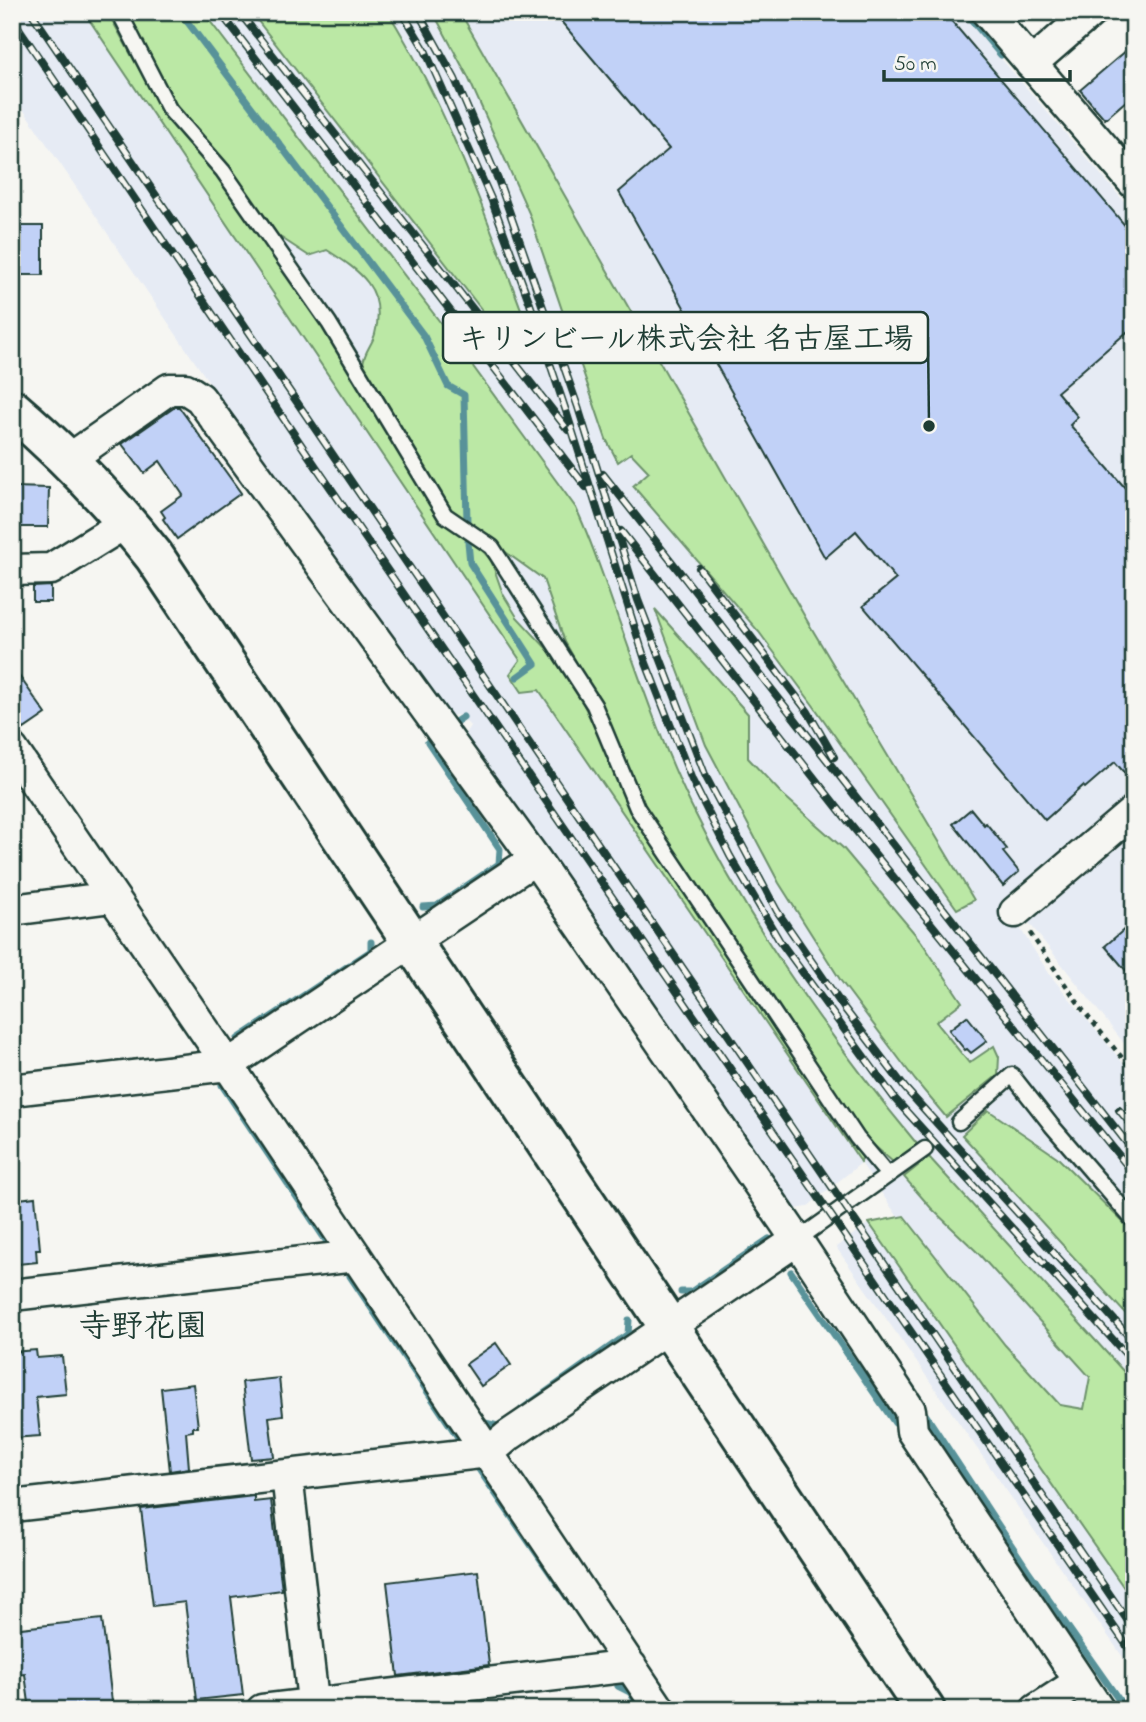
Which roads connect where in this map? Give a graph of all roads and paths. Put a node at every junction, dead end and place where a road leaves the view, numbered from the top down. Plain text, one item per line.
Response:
1 (119, 12) edge
2 (987, 12) edge
3 (1091, 12) edge
4 (1031, 64) junction
5 (1134, 183) edge
6 (12, 409) edge
7 (68, 460) junction
8 (127, 522) junction
9 (12, 569) edge
10 (12, 750) edge
11 (1134, 811) edge
12 (535, 859) junction
13 (112, 897) junction
14 (12, 911) edge
15 (1015, 912) joint
16 (410, 941) junction
17 (228, 1065) junction
18 (1134, 1072) edge
19 (12, 1090) edge
20 (959, 1122) dead end
21 (925, 1149) dead end
22 (888, 1175) junction
23 (1134, 1221) edge
24 (797, 1240) junction
25 (356, 1256) junction
26 (12, 1295) edge
27 (669, 1328) junction
28 (489, 1452) junction
29 (287, 1475) junction
30 (12, 1506) edge
31 (631, 1666) junction
32 (1079, 1682) junction
33 (314, 1707) edge
34 (262, 1710) edge
35 (660, 1710) edge
36 (925, 1710) edge
37 (1036, 1710) edge
38 (1100, 1710) edge

1 - 22 lane
2 - 4 street
3 - 4 street
4 - 5 street
6 - 7 street
7 - 8 street
7 - 12 street
8 - 9 street
8 - 16 street
10 - 13 street
11 - 15 street
12 - 16 street
12 - 24 street
13 - 14 street
13 - 17 street
15 - 18 path
16 - 17 street
16 - 27 street
17 - 19 street
17 - 25 street
20 - 23 lane
21 - 22 lane
22 - 24 lane
24 - 27 street
24 - 32 street
25 - 26 street
25 - 28 street
27 - 28 street
27 - 36 street
28 - 29 street
28 - 31 street
29 - 30 street
29 - 33 street
31 - 33 street
31 - 35 street
32 - 37 street
32 - 38 street
33 - 34 street

